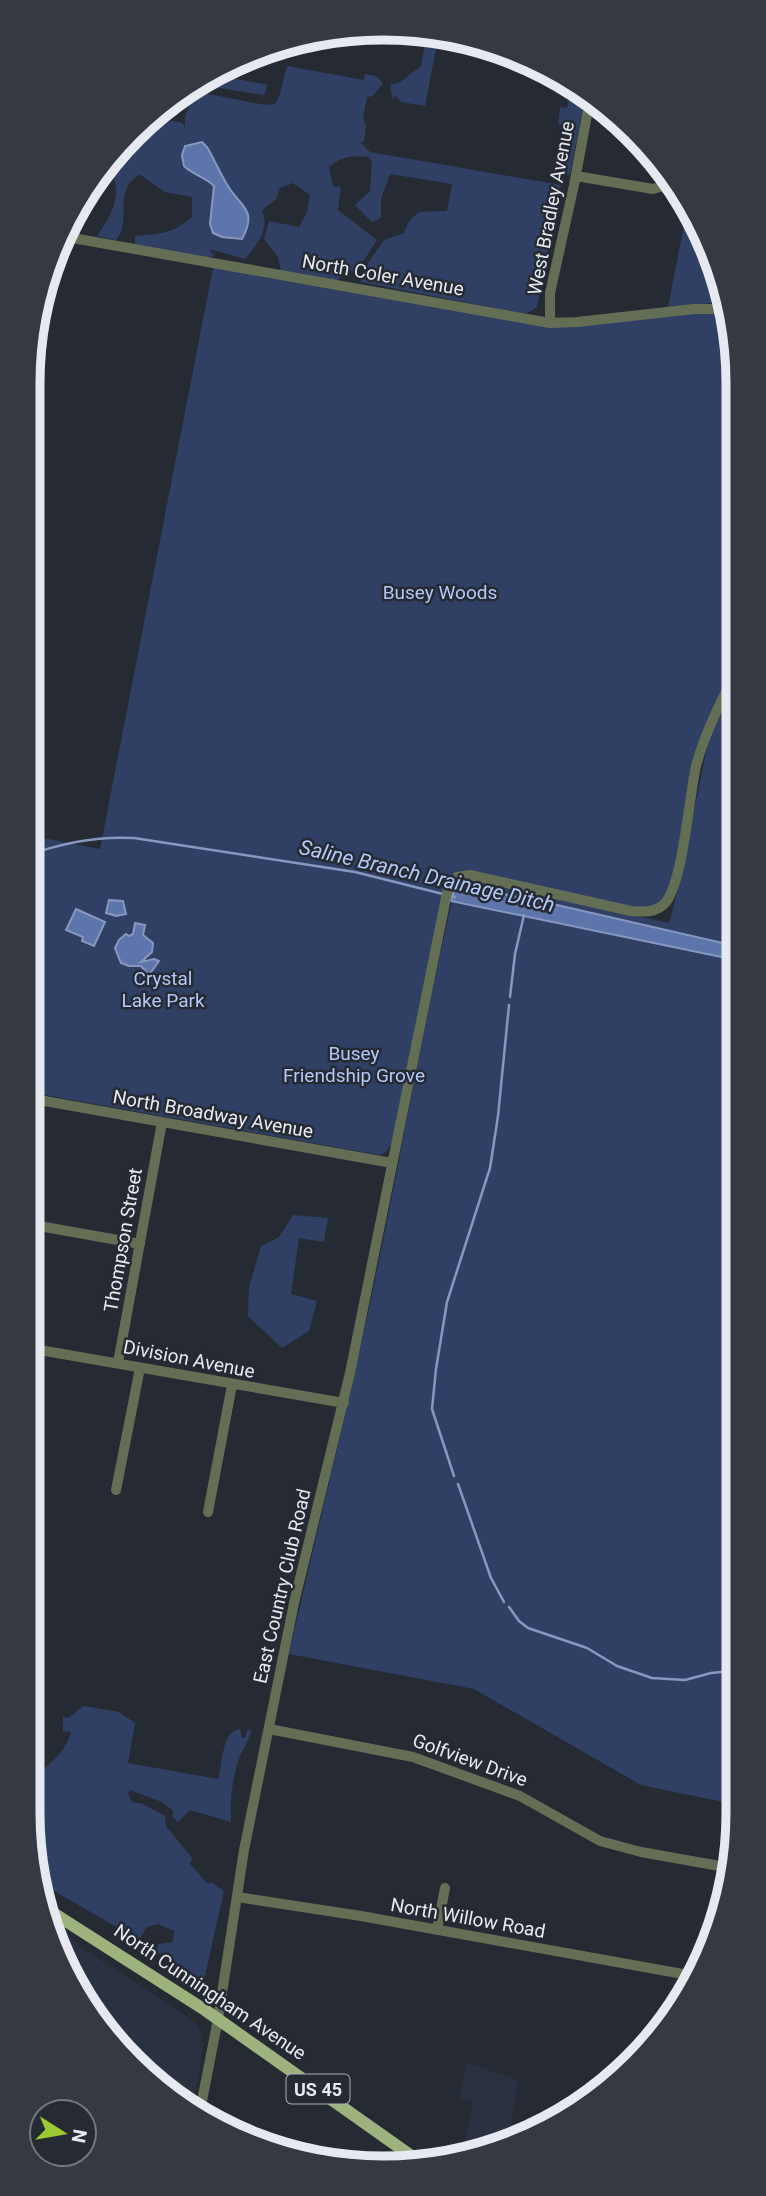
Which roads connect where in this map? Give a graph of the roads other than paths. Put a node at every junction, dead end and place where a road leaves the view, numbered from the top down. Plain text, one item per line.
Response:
1 (588, 108) edge
2 (576, 176) junction
3 (663, 186) edge
4 (73, 238) edge
5 (717, 309) edge
6 (550, 323) junction
7 (726, 692) edge
8 (40, 1101) edge
9 (162, 1122) junction
10 (392, 1163) junction
11 (40, 1226) edge
12 (140, 1244) junction
13 (40, 1350) edge
14 (118, 1363) junction
15 (140, 1368) junction
16 (232, 1385) junction
17 (344, 1403) junction
18 (116, 1490) dead end
19 (208, 1512) dead end
20 (269, 1729) junction
21 (721, 1866) edge
22 (445, 1888) dead end
23 (237, 1897) junction
24 (55, 1914) edge
25 (437, 1930) junction
26 (685, 1974) edge
27 (218, 2019) junction
28 (201, 2103) edge
29 (409, 2155) edge

1 - 2 street, West Bradley Avenue
2 - 3 street
2 - 6 street, West Bradley Avenue
4 - 6 street, North Coler Avenue
5 - 6 street, North Coler Avenue
7 - 10 street, East Country Club Road
8 - 9 street, North Broadway Avenue
9 - 10 street, North Broadway Avenue
9 - 12 street, Thompson Street
10 - 17 street, East Country Club Road
11 - 12 street
12 - 14 street, Thompson Street
13 - 14 street, Division Avenue
14 - 15 street, Division Avenue
15 - 16 street, Division Avenue
15 - 18 street
16 - 17 street, Division Avenue
16 - 19 street
17 - 20 street, East Country Club Road
20 - 21 street, Golfview Drive
20 - 23 street, East Country Club Road
22 - 25 street
23 - 25 street, North Willow Road
23 - 27 street, East Country Club Road
24 - 27 main road, North Cunningham Avenue / US 45
25 - 26 street, North Willow Road
27 - 28 street, East Country Club Road
27 - 29 main road, North Cunningham Avenue / US 45

